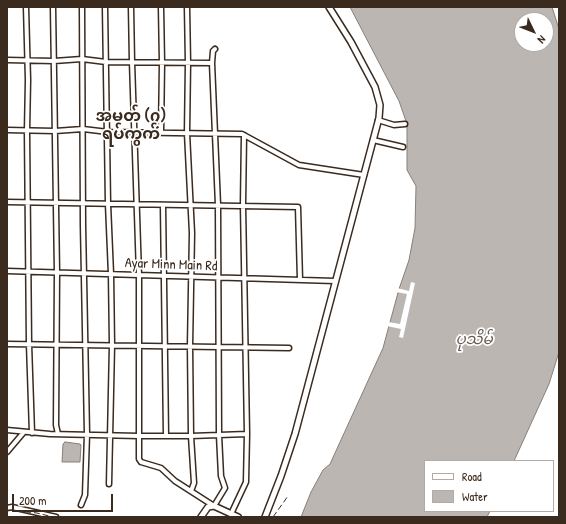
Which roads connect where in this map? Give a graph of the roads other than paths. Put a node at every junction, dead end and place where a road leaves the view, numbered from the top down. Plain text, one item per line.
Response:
1 (26, 7) edge
2 (53, 7) edge
3 (82, 7) edge
4 (105, 7) edge
5 (132, 7) edge
6 (161, 7) edge
7 (187, 7) edge
8 (329, 7) edge
9 (215, 49) dead end
10 (82, 59) junction
11 (7, 60) edge
12 (27, 60) junction
13 (54, 61) junction
14 (106, 62) junction
15 (132, 62) junction
16 (162, 63) junction
17 (188, 63) junction
18 (212, 63) junction
19 (378, 120) junction
20 (405, 124) dead end
21 (83, 129) junction
22 (7, 130) edge
23 (27, 131) junction
24 (55, 131) junction
25 (108, 132) junction
26 (134, 132) junction
27 (161, 133) junction
28 (187, 133) junction
29 (216, 134) junction
30 (244, 135) junction
31 (373, 140) junction
32 (403, 147) dead end
33 (364, 175) junction
34 (7, 202) edge
35 (28, 202) junction
36 (55, 203) junction
37 (83, 204) junction
38 (108, 204) junction
39 (137, 205) junction
40 (163, 205) junction
41 (191, 205) junction
42 (218, 205) junction
43 (243, 205) junction
44 (7, 271) edge
45 (29, 272) junction
46 (57, 273) junction
47 (84, 274) junction
48 (111, 274) junction
49 (138, 275) junction
50 (164, 276) junction
51 (192, 277) junction
52 (218, 278) junction
53 (244, 278) junction
54 (300, 280) junction
55 (335, 281) junction
56 (7, 344) edge
57 (29, 344) junction
58 (56, 345) junction
59 (85, 345) junction
60 (112, 345) junction
61 (139, 346) junction
62 (165, 346) junction
63 (190, 346) junction
64 (218, 346) junction
65 (245, 347) junction
66 (289, 348) dead end
67 (7, 430) edge
68 (24, 432) junction
69 (32, 433) junction
70 (58, 434) junction
71 (86, 434) junction
72 (247, 434) junction
73 (111, 435) junction
74 (219, 435) junction
75 (140, 436) junction
76 (166, 436) junction
77 (191, 436) junction
78 (7, 452) edge
79 (109, 484) dead end
80 (191, 491) junction
81 (80, 505) dead end
82 (214, 506) junction
83 (7, 508) edge
84 (231, 514) junction
85 (37, 515) edge
86 (56, 517) edge
87 (201, 517) edge
88 (238, 517) edge
89 (265, 517) edge

1 - 12 street
2 - 13 street
3 - 10 street
4 - 14 street
5 - 15 street
6 - 16 street
7 - 17 street
8 - 19 street
9 - 18 street
10 - 13 street
10 - 14 street
10 - 21 street
11 - 12 street
12 - 13 street
12 - 23 street
13 - 24 street
14 - 15 street
14 - 25 street
15 - 16 street
15 - 26 street
16 - 17 street
16 - 27 street
17 - 18 street
17 - 28 street
18 - 29 street
19 - 20 street
19 - 31 street
21 - 24 street
21 - 25 street
21 - 37 street
22 - 23 street
23 - 24 street
23 - 35 street
24 - 36 street
25 - 26 street
25 - 38 street
26 - 27 street
26 - 39 street
27 - 28 street
28 - 29 street
28 - 41 street
29 - 30 street
29 - 42 street
30 - 33 street
30 - 43 street
31 - 32 street
31 - 33 street
33 - 55 street
34 - 35 street
35 - 36 street
35 - 45 street
36 - 37 street
36 - 46 street
37 - 38 street
37 - 47 street
38 - 39 street
38 - 48 street
39 - 40 street
39 - 49 street
40 - 41 street
40 - 50 street
41 - 42 street
41 - 51 street
42 - 43 street
42 - 52 street
43 - 53 street
43 - 54 street
44 - 45 street, Ayar Minn Main Rd
45 - 46 street, Ayar Minn Main Rd
45 - 57 street
46 - 47 street, Ayar Minn Main Rd
46 - 58 street
47 - 48 street, Ayar Minn Main Rd
47 - 59 street
48 - 49 street, Ayar Minn Main Rd
48 - 60 street
49 - 50 street, Ayar Minn Main Rd
49 - 61 street
50 - 51 street, Ayar Minn Main Rd
50 - 62 street
51 - 52 street, Ayar Minn Main Rd
51 - 63 street
52 - 53 street, Ayar Minn Main Rd
52 - 64 street
53 - 54 street, Ayar Minn Main Rd
53 - 65 street
54 - 55 street, Ayar Minn Main Rd
55 - 89 street
56 - 57 street
57 - 58 street
57 - 69 street
58 - 59 street
58 - 70 street
59 - 60 street
59 - 71 street
60 - 61 street
60 - 73 street
61 - 62 street
61 - 75 street
62 - 63 street
62 - 76 street
63 - 64 street
63 - 77 street
64 - 65 street
64 - 74 street
65 - 66 street
65 - 72 street
67 - 68 street
68 - 69 street
68 - 78 street
69 - 70 street
70 - 71 street
71 - 73 street
71 - 81 street
72 - 74 street
72 - 84 street
73 - 75 street
73 - 79 street
74 - 77 street
74 - 82 street
75 - 76 street
75 - 80 street
76 - 77 street
77 - 80 street
80 - 82 street
82 - 84 street
82 - 87 street
83 - 85 street
84 - 88 street
85 - 86 street

